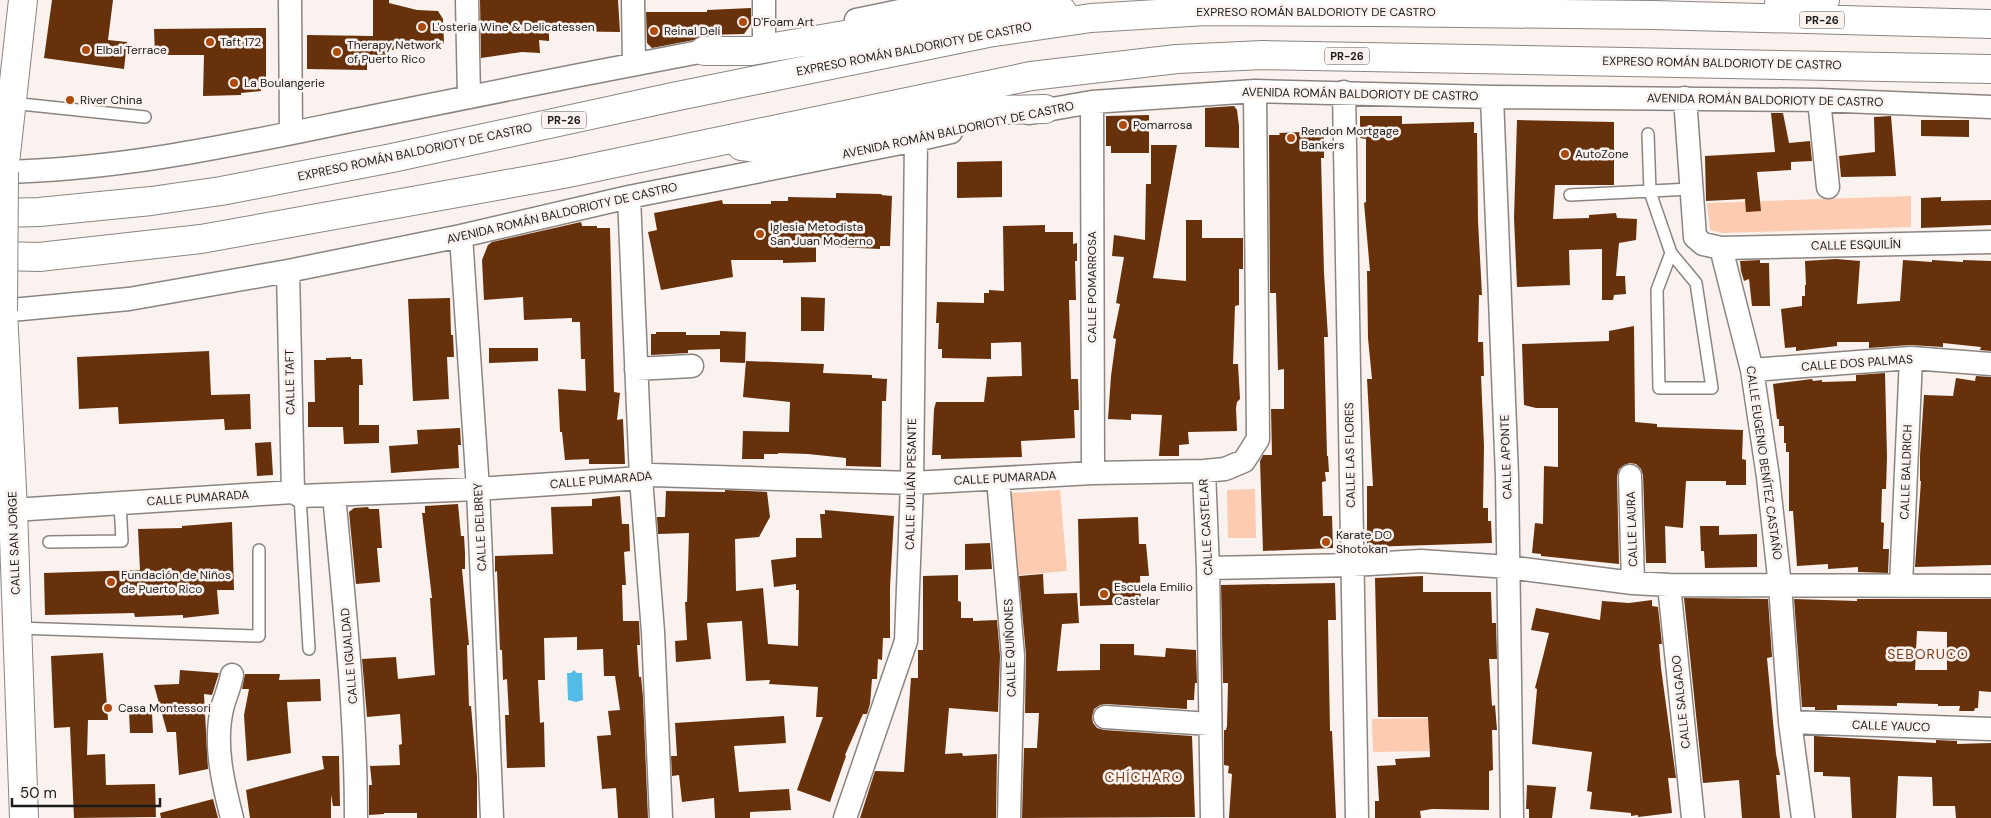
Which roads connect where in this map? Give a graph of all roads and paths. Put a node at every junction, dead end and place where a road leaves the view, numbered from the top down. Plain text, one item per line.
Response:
1 (23, 0) edge
2 (290, 0) edge
3 (467, 0) edge
4 (633, 0) edge
5 (764, 0) edge
6 (968, 0) edge
7 (1825, 0) edge
8 (918, 4) edge
9 (1653, 15) junction
10 (1126, 16) junction
11 (1991, 24) edge
12 (764, 40) junction
13 (704, 51) junction
14 (634, 64) junction
15 (1991, 69) edge
16 (1255, 91) junction
17 (1344, 92) junction
18 (469, 97) junction
19 (1492, 97) junction
20 (1685, 98) junction
21 (1820, 100) junction
22 (1092, 102) junction
23 (11, 103) junction
24 (1991, 107) edge
25 (1045, 109) junction
26 (145, 117) dead end
27 (291, 133) junction
28 (1648, 134) dead end
29 (916, 140) junction
30 (712, 144) junction
31 (2, 172) edge
32 (1828, 187) dead end
33 (1691, 189) junction
34 (1650, 192) junction
35 (1570, 195) dead end
36 (629, 197) junction
37 (0, 214) edge
38 (461, 236) junction
39 (1991, 242) edge
40 (1721, 248) junction
41 (1671, 253) junction
42 (0, 256) edge
43 (288, 271) junction
44 (1, 311) edge
45 (1911, 358) junction
46 (1991, 364) edge
47 (692, 366) dead end
48 (636, 369) junction
49 (1752, 370) junction
50 (1204, 471) junction
51 (1093, 473) junction
52 (1630, 476) dead end
53 (641, 478) junction
54 (998, 478) junction
55 (912, 483) junction
56 (478, 489) junction
57 (297, 494) junction
58 (334, 495) junction
59 (120, 503) junction
60 (6, 508) edge
61 (49, 542) dead end
62 (259, 550) dead end
63 (1352, 565) junction
64 (1208, 568) junction
65 (1508, 568) junction
66 (1634, 583) junction
67 (1669, 585) junction
68 (1780, 586) junction
69 (1901, 586) junction
70 (1991, 586) edge
71 (17, 628) junction
72 (309, 649) dead end
73 (232, 675) dead end
74 (1105, 717) dead end
75 (1790, 722) junction
76 (1210, 724) junction
77 (1991, 729) edge
78 (24, 818) edge
79 (232, 818) edge
80 (356, 818) edge
81 (492, 818) edge
82 (661, 818) edge
83 (845, 818) edge
84 (1010, 818) edge
85 (1212, 818) edge
86 (1357, 818) edge
87 (1512, 818) edge
88 (1693, 818) edge
89 (1802, 818) edge

1 - 23 main road, CALLE SAN JORGE
2 - 27 street
3 - 18 street
4 - 14 street
5 - 12 street
6 - 8 street
7 - 9 main road
8 - 12 street
9 - 10 main road, EXPRESO ROMÁN BALDORIOTY DE CASTRO / PR-26
9 - 11 main road, EXPRESO ROMÁN BALDORIOTY DE CASTRO / PR-26
10 - 13 main road
10 - 37 main road, EXPRESO ROMÁN BALDORIOTY DE CASTRO / PR-26
12 - 13 street
13 - 14 street
14 - 18 street
15 - 30 main road, EXPRESO ROMÁN BALDORIOTY DE CASTRO / PR-26
16 - 17 street, AVENIDA ROMÁN BALDORIOTY DE CASTRO
16 - 22 street, AVENIDA ROMÁN BALDORIOTY DE CASTRO
16 - 50 street, CALLE CASTELAR
17 - 19 street, AVENIDA ROMÁN BALDORIOTY DE CASTRO
17 - 63 street, CALLE LAS FLORES
18 - 27 street
19 - 20 street, AVENIDA ROMÁN BALDORIOTY DE CASTRO
19 - 65 street, CALLE APONTE
20 - 21 street, AVENIDA ROMÁN BALDORIOTY DE CASTRO
20 - 33 street
21 - 24 street, AVENIDA ROMÁN BALDORIOTY DE CASTRO
21 - 32 street
22 - 25 street, AVENIDA ROMÁN BALDORIOTY DE CASTRO
22 - 51 street, CALLE POMARROSA
23 - 26 lane
23 - 31 main road, CALLE SAN JORGE
25 - 29 street, AVENIDA ROMÁN BALDORIOTY DE CASTRO
25 - 30 main road
27 - 31 street
28 - 34 lane
29 - 36 street, AVENIDA ROMÁN BALDORIOTY DE CASTRO
29 - 55 street, CALLE JULIÁN PESANTE
30 - 42 main road, EXPRESO ROMÁN BALDORIOTY DE CASTRO / PR-26
31 - 44 main road, CALLE SAN JORGE, bridge
33 - 34 lane
33 - 40 street
34 - 35 lane
34 - 41 lane
36 - 38 street, AVENIDA ROMÁN BALDORIOTY DE CASTRO
36 - 48 street
38 - 43 street, AVENIDA ROMÁN BALDORIOTY DE CASTRO
38 - 56 street, CALLE DELBREY
39 - 40 street, CALLE ESQUILÍN
40 - 49 street, CALLE EUGENIO BENÍTEZ CASTAÑO
41 - 41 lane
43 - 44 street, AVENIDA ROMÁN BALDORIOTY DE CASTRO
43 - 57 street, CALLE TAFT
44 - 60 main road, CALLE SAN JORGE
45 - 46 street, CALLE DOS PALMAS
45 - 49 street, CALLE DOS PALMAS
45 - 69 street, CALLE BALDRICH
47 - 48 street
48 - 53 street
49 - 68 street, CALLE EUGENIO BENÍTEZ CASTAÑO
50 - 51 street, CALLE PUMARADA
50 - 64 street, CALLE CASTELAR
51 - 54 street, CALLE PUMARADA
52 - 66 street, CALLE LAURA
53 - 55 street, CALLE PUMARADA
53 - 56 street, CALLE PUMARADA
53 - 82 street
54 - 55 street, CALLE PUMARADA
54 - 84 street, CALLE QUIÑONES
55 - 83 street, CALLE JULIÁN PESANTE
56 - 58 street, CALLE PUMARADA
56 - 81 street, CALLE DELBREY
57 - 58 street, CALLE PUMARADA
57 - 59 street, CALLE PUMARADA
57 - 72 lane
58 - 80 street, CALLE IGUALDAD
59 - 60 street, CALLE PUMARADA
59 - 61 lane
60 - 71 main road, CALLE SAN JORGE
62 - 71 lane
63 - 64 street
63 - 65 street
63 - 86 street, CALLE LAS FLORES
64 - 76 street, CALLE CASTELAR
65 - 66 street
65 - 87 street, CALLE APONTE
66 - 67 street
67 - 68 street
67 - 88 street, CALLE SALGADO
68 - 69 street
68 - 75 street, CALLE EUGENIO BENÍTEZ CASTAÑO
69 - 70 street
71 - 78 main road, CALLE SAN JORGE
73 - 79 street
74 - 76 street
75 - 77 street, CALLE YAUCO
75 - 89 street, CALLE EUGENIO BENÍTEZ CASTAÑO
76 - 85 street, CALLE CASTELAR

